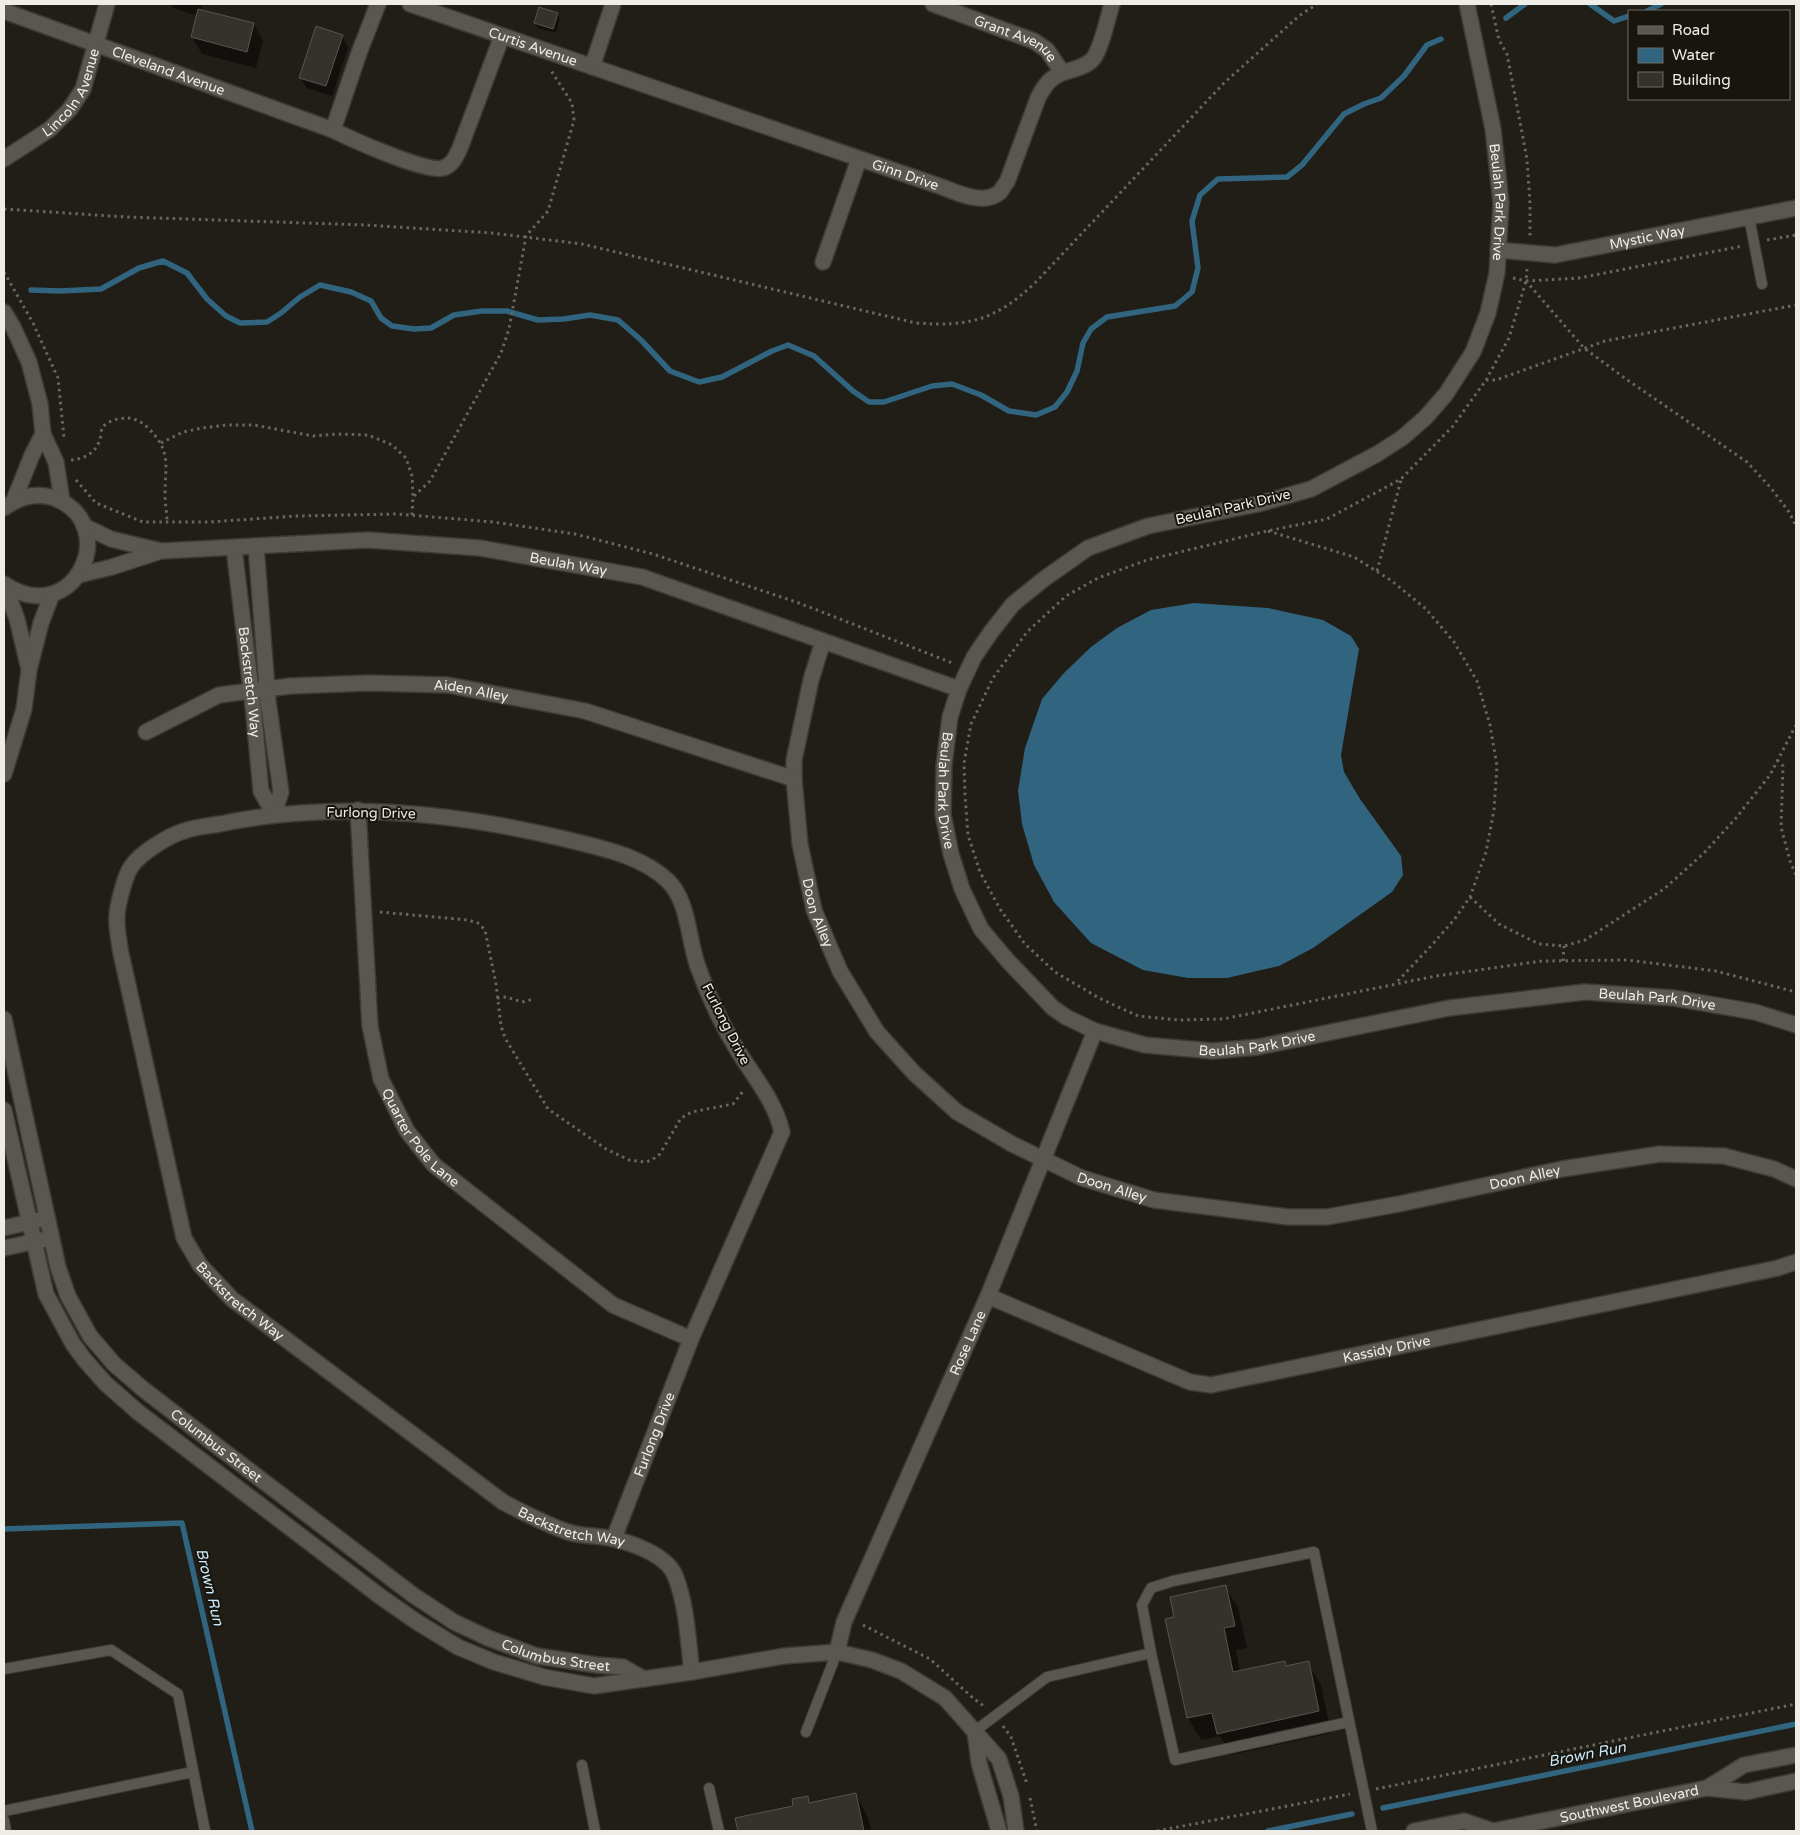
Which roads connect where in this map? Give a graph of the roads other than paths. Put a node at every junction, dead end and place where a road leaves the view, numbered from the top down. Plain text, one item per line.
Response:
1 (107, 4) edge
2 (378, 4) edge
3 (410, 4) edge
4 (613, 4) edge
5 (933, 4) edge
6 (1112, 4) edge
7 (1467, 4) edge
8 (4, 11) edge
9 (502, 36) junction
10 (96, 44) junction
11 (592, 67) junction
12 (1062, 72) junction
13 (333, 130) junction
14 (4, 159) edge
15 (859, 159) junction
16 (1796, 208) edge
17 (1749, 217) junction
18 (1498, 250) junction
19 (823, 262) dead end
20 (1762, 284) dead end
21 (4, 312) edge
22 (43, 434) junction
23 (62, 501) junction
24 (9, 504) edge
25 (84, 526) junction
26 (256, 546) junction
27 (234, 548) junction
28 (160, 551) junction
29 (79, 575) junction
30 (4, 584) edge
31 (52, 594) junction
32 (824, 641) junction
33 (30, 670) junction
34 (268, 688) junction
35 (959, 689) junction
36 (252, 691) junction
37 (146, 732) dead end
38 (4, 774) edge
39 (794, 779) junction
40 (358, 810) junction
41 (274, 814) junction
42 (4, 1019) edge
43 (1796, 1025) edge
44 (1094, 1031) junction
45 (4, 1110) edge
46 (1042, 1160) junction
47 (1796, 1179) edge
48 (46, 1218) junction
49 (29, 1222) junction
50 (4, 1228) edge
51 (51, 1238) junction
52 (33, 1242) junction
53 (4, 1248) edge
54 (1796, 1262) edge
55 (988, 1296) junction
56 (691, 1338) junction
57 (614, 1538) junction
58 (837, 1652) junction
59 (1151, 1653) junction
60 (4, 1668) edge
61 (692, 1672) junction
62 (644, 1679) junction
63 (1349, 1722) junction
64 (975, 1731) junction
65 (806, 1732) dead end
66 (1796, 1755) edge
67 (582, 1765) dead end
68 (194, 1772) junction
69 (1796, 1782) edge
70 (709, 1788) dead end
71 (1707, 1788) junction
72 (4, 1811) edge
73 (4, 1820) edge
74 (6, 1831) edge
75 (206, 1831) edge
76 (595, 1831) edge
77 (719, 1831) edge
78 (999, 1831) edge
79 (1016, 1831) edge
80 (1372, 1831) edge
81 (1414, 1831) edge
82 (1493, 1831) edge

1 - 10 street, Lincoln Avenue
2 - 13 street
3 - 9 street, Curtis Avenue
4 - 11 street, Curtis Avenue
5 - 12 street, Grant Avenue
6 - 12 street, Ginn Drive
7 - 18 street, Beulah Park Drive
8 - 10 street, Cleveland Avenue
9 - 11 street, Curtis Avenue
9 - 13 street, Cleveland Avenue
10 - 13 street, Cleveland Avenue
10 - 14 street, Lincoln Avenue
11 - 15 street, Ginn Drive
12 - 15 street, Ginn Drive
15 - 19 street
16 - 17 street, Mystic Way
17 - 18 street, Mystic Way
17 - 20 lane
18 - 35 street, Beulah Park Drive
21 - 22 street
22 - 23 street
22 - 24 street
23 - 24 street
23 - 25 street
25 - 28 street, Beulah Way
25 - 29 street
26 - 27 street, Beulah Way
26 - 32 street, Beulah Way
26 - 34 street, Backstretch Way
27 - 28 street, Beulah Way
27 - 36 street, Backstretch Way
28 - 29 street, Beulah Way
29 - 31 street
30 - 31 street
30 - 33 street
31 - 33 street
32 - 35 street, Beulah Way
32 - 39 street, Doon Alley
33 - 38 street
34 - 36 street, Aiden Alley
34 - 39 street, Aiden Alley
34 - 41 street, Backstretch Way
35 - 44 street, Beulah Park Drive
36 - 37 street, Aiden Alley
36 - 41 street, Backstretch Way
39 - 46 street, Doon Alley
40 - 41 street, Furlong Drive
40 - 56 street, Quarter Pole Lane
40 - 56 street, Furlong Drive
41 - 57 street, Backstretch Way
42 - 48 street, Columbus Street
43 - 44 street, Beulah Park Drive
44 - 46 street, Rose Lane
45 - 49 street, Columbus Street
46 - 47 street, Doon Alley
46 - 55 street, Rose Lane
48 - 49 street
48 - 51 street, Columbus Street
49 - 50 street
49 - 52 street, Columbus Street
51 - 52 street
51 - 62 street, Columbus Street
52 - 53 street
52 - 62 street, Columbus Street
54 - 55 street, Kassidy Drive
55 - 58 street, Rose Lane
56 - 57 street, Furlong Drive
57 - 61 street, Backstretch Way
58 - 61 street, Columbus Street
58 - 64 street, Columbus Street
58 - 65 lane
59 - 63 lane
59 - 63 lane
59 - 64 lane
60 - 68 lane
61 - 62 street, Columbus Street
63 - 80 lane
64 - 78 street
64 - 79 street, Columbus Street
66 - 71 street, Southwest Boulevard
67 - 76 lane
68 - 72 lane
68 - 75 lane
69 - 71 street, Southwest Boulevard
70 - 77 lane
71 - 82 street, Southwest Boulevard
73 - 74 lane
81 - 82 street, Southwest Boulevard

